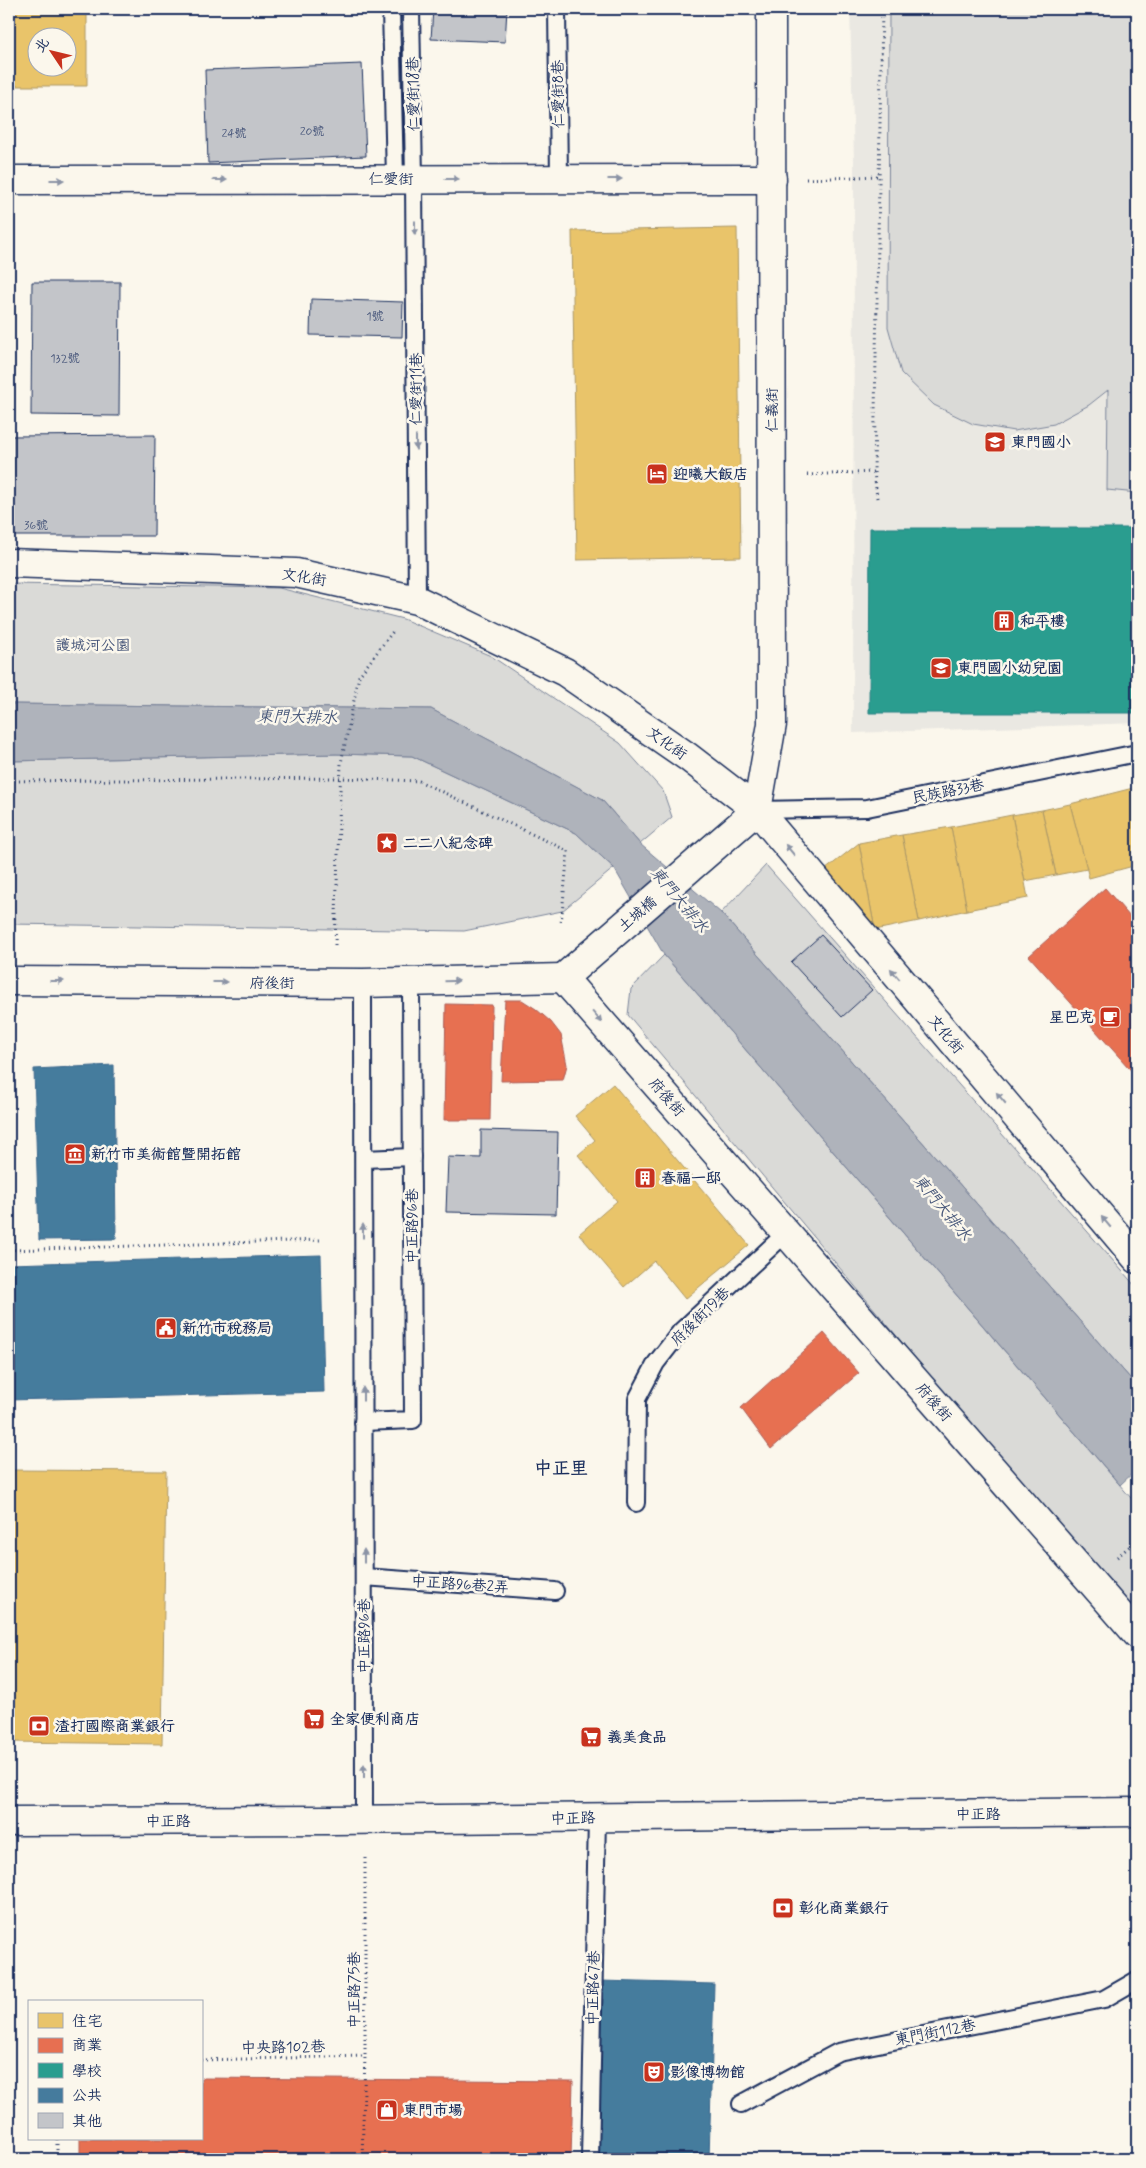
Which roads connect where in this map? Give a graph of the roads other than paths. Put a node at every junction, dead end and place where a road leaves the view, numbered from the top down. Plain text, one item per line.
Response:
1 (391, 9) edge
2 (411, 9) edge
3 (557, 9) edge
4 (771, 9) edge
5 (405, 179) junction
6 (559, 179) junction
7 (772, 179) junction
8 (9, 180) edge
9 (9, 564) edge
10 (417, 600) junction
11 (1137, 753) edge
12 (757, 810) junction
13 (563, 978) junction
14 (9, 981) edge
15 (411, 982) junction
16 (363, 983) junction
17 (412, 1157) junction
18 (364, 1159) junction
19 (786, 1233) junction
20 (1133, 1248) edge
21 (363, 1422) junction
22 (636, 1503) dead end
23 (364, 1577) junction
24 (555, 1591) dead end
25 (1137, 1634) edge
26 (1137, 1812) edge
27 (597, 1818) junction
28 (364, 1820) junction
29 (9, 1821) edge
30 (1137, 1980) edge
31 (741, 2104) dead end
32 (590, 2159) edge

1 - 5 lane
2 - 5 lane, 仁愛街18巷
3 - 6 lane, 仁愛街8巷
4 - 7 street, 仁義街
5 -> 6 street, 仁愛街
8 -> 5 street, 仁愛街
5 -> 10 lane, 仁愛街11巷
6 -> 7 street, 仁愛街
7 - 12 street, 仁義街
9 - 10 street, 文化街
10 - 12 street, 文化街
11 - 12 lane, 民族路33巷
12 - 13 street, 土城橋
20 -> 12 street, 文化街
15 -> 13 street, 府後街
13 -> 19 street, 府後街
14 -> 16 street, 府後街
15 - 16 street, 府後街
15 - 17 lane, 中正路96巷
16 - 18 lane, 中正路96巷
17 - 18 lane
17 - 21 lane, 中正路96巷
21 -> 18 lane, 中正路96巷
19 - 22 lane, 府後街19巷
19 - 25 street, 府後街
23 -> 21 lane, 中正路96巷
23 - 24 lane, 中正路96巷2弄
28 -> 23 lane, 中正路96巷
26 - 27 street, 中正路
27 - 28 street, 中正路
27 - 32 lane, 中正路67巷
28 - 29 street, 中正路
30 - 31 lane, 東門街112巷

